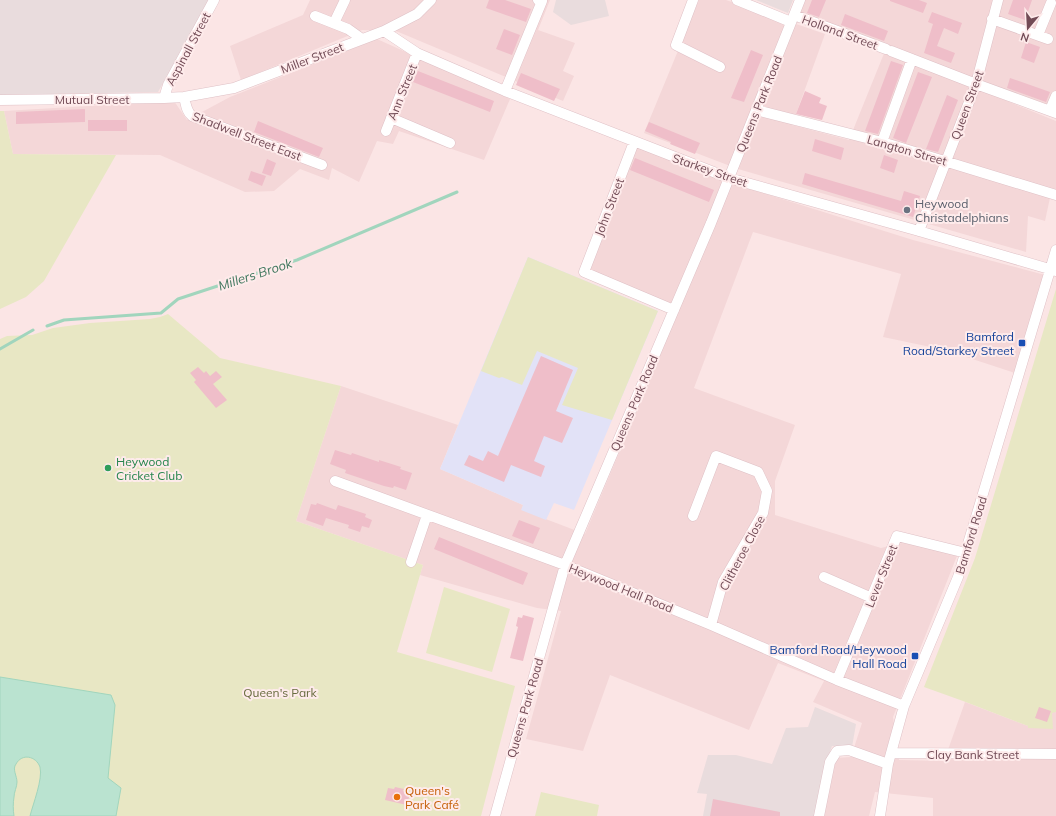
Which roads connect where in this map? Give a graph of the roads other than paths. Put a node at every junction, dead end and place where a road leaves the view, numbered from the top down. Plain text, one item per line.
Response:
1 (214, 0) edge
2 (345, 0) edge
3 (430, 0) edge
4 (693, 0) edge
5 (737, 0) edge
6 (800, 0) edge
7 (998, 0) edge
8 (540, 1) edge
9 (1051, 3) dead end
10 (315, 16) dead end
11 (793, 19) junction
12 (992, 19) junction
13 (334, 23) junction
14 (384, 31) junction
15 (1038, 35) junction
16 (362, 39) junction
17 (1048, 39) dead end
18 (417, 53) junction
19 (912, 59) junction
20 (720, 67) dead end
21 (976, 84) junction
22 (505, 91) junction
23 (1056, 96) edge
24 (184, 97) junction
25 (164, 98) junction
26 (0, 100) edge
27 (756, 110) junction
28 (1053, 112) edge
29 (391, 118) junction
30 (386, 131) dead end
31 (634, 142) junction
32 (882, 142) junction
33 (450, 143) dead end
34 (946, 161) junction
35 (322, 165) dead end
36 (729, 178) junction
37 (1056, 195) edge
38 (919, 231) junction
39 (1056, 250) edge
40 (1053, 270) edge
41 (674, 310) junction
42 (335, 481) dead end
43 (428, 515) junction
44 (693, 516) dead end
45 (966, 553) junction
46 (411, 562) dead end
47 (565, 565) junction
48 (824, 577) dead end
49 (872, 598) junction
50 (711, 625) junction
51 (837, 680) junction
52 (904, 706) junction
53 (891, 753) junction
54 (1056, 754) edge
55 (888, 764) junction
56 (495, 816) edge
57 (819, 816) edge
58 (881, 816) edge

1 - 25 street, Aspinall Street
2 - 13 street
3 - 14 street, Miller Street
4 - 20 street
5 - 11 street, Holland Street
6 - 11 street, Queens Park Road
7 - 12 street, Queen Street
8 - 22 street
9 - 15 street
10 - 13 street
11 - 19 street, Holland Street
11 - 27 street, Queens Park Road
12 - 15 street
12 - 21 street, Queen Street
13 - 16 street
14 - 16 street, Miller Street
14 - 18 street, Starkey Street
15 - 17 street
16 - 24 street, Miller Street
18 - 22 street, Starkey Street
18 - 29 street, Ann Street
19 - 21 street, Holland Street
19 - 32 street
21 - 28 street, Holland Street
21 - 34 street, Queen Street
22 - 31 street, Starkey Street
23 - 28 street
24 - 25 street, Mutual Street
24 - 35 street, Shadwell Street East
25 - 26 street, Mutual Street
27 - 32 street, Langton Street
27 - 36 street, Queens Park Road
29 - 30 street, Ann Street
29 - 33 street
31 - 36 street, Starkey Street
31 - 41 street, John Street
32 - 34 street, Langton Street
34 - 37 street, Langton Street
34 - 38 street, Queen Street
36 - 38 street, Starkey Street
36 - 41 street, Queens Park Road
38 - 40 street, Starkey Street
39 - 40 street, Bamford Road
40 - 45 street, Bamford Road
41 - 47 street, Queens Park Road
42 - 43 street, Heywood Hall Road
43 - 46 street
43 - 47 street, Heywood Hall Road
44 - 50 street, Clitheroe Close
45 - 49 street, Lever Street
45 - 52 street, Bamford Road
47 - 50 street, Heywood Hall Road
47 - 56 street, Queens Park Road
48 - 49 street
49 - 51 street, Lever Street
50 - 51 street, Heywood Hall Road
51 - 52 street, Heywood Hall Road
52 - 53 street, Bamford Road
53 - 54 street, Clay Bank Street
53 - 55 street, Bamford Road
55 - 57 street
55 - 58 street, Bamford Road

